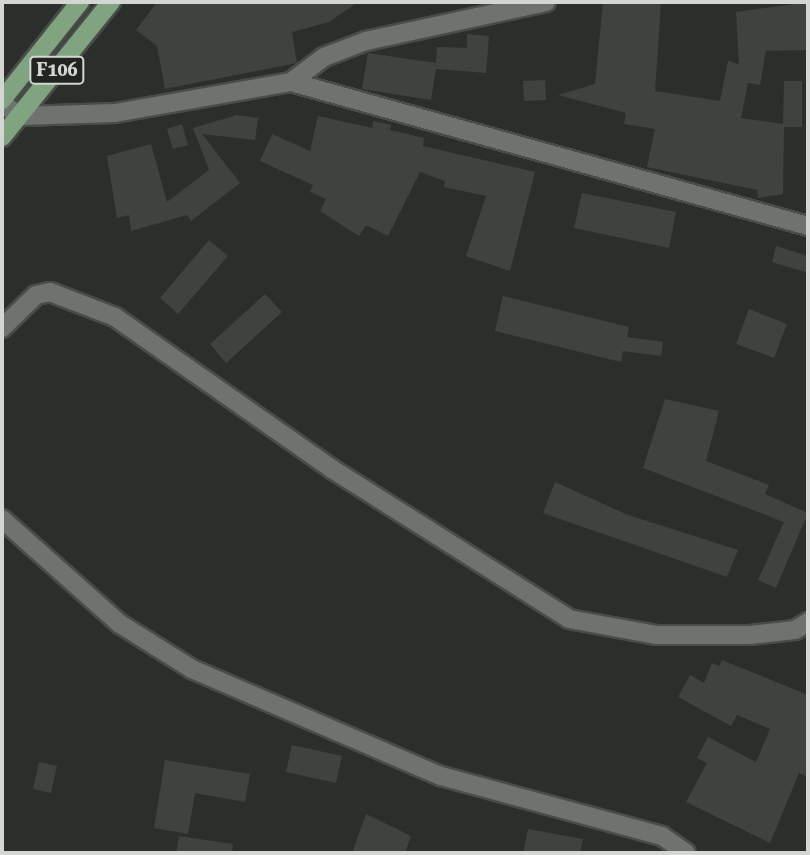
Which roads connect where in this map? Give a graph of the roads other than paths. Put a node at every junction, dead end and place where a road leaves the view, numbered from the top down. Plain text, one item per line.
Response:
1 (80, 2) edge
2 (111, 2) edge
3 (546, 2) edge
4 (291, 82) junction
5 (2, 102) edge
6 (22, 116) junction
7 (2, 137) edge
8 (808, 226) edge
9 (2, 328) edge
10 (2, 519) edge
11 (808, 622) edge
12 (685, 853) edge

1 - 5 main road, F106
2 - 6 main road, F106
3 - 4 street
4 - 6 street
4 - 8 street
5 - 6 street
6 - 7 main road, F106
9 - 11 street
10 - 12 street

